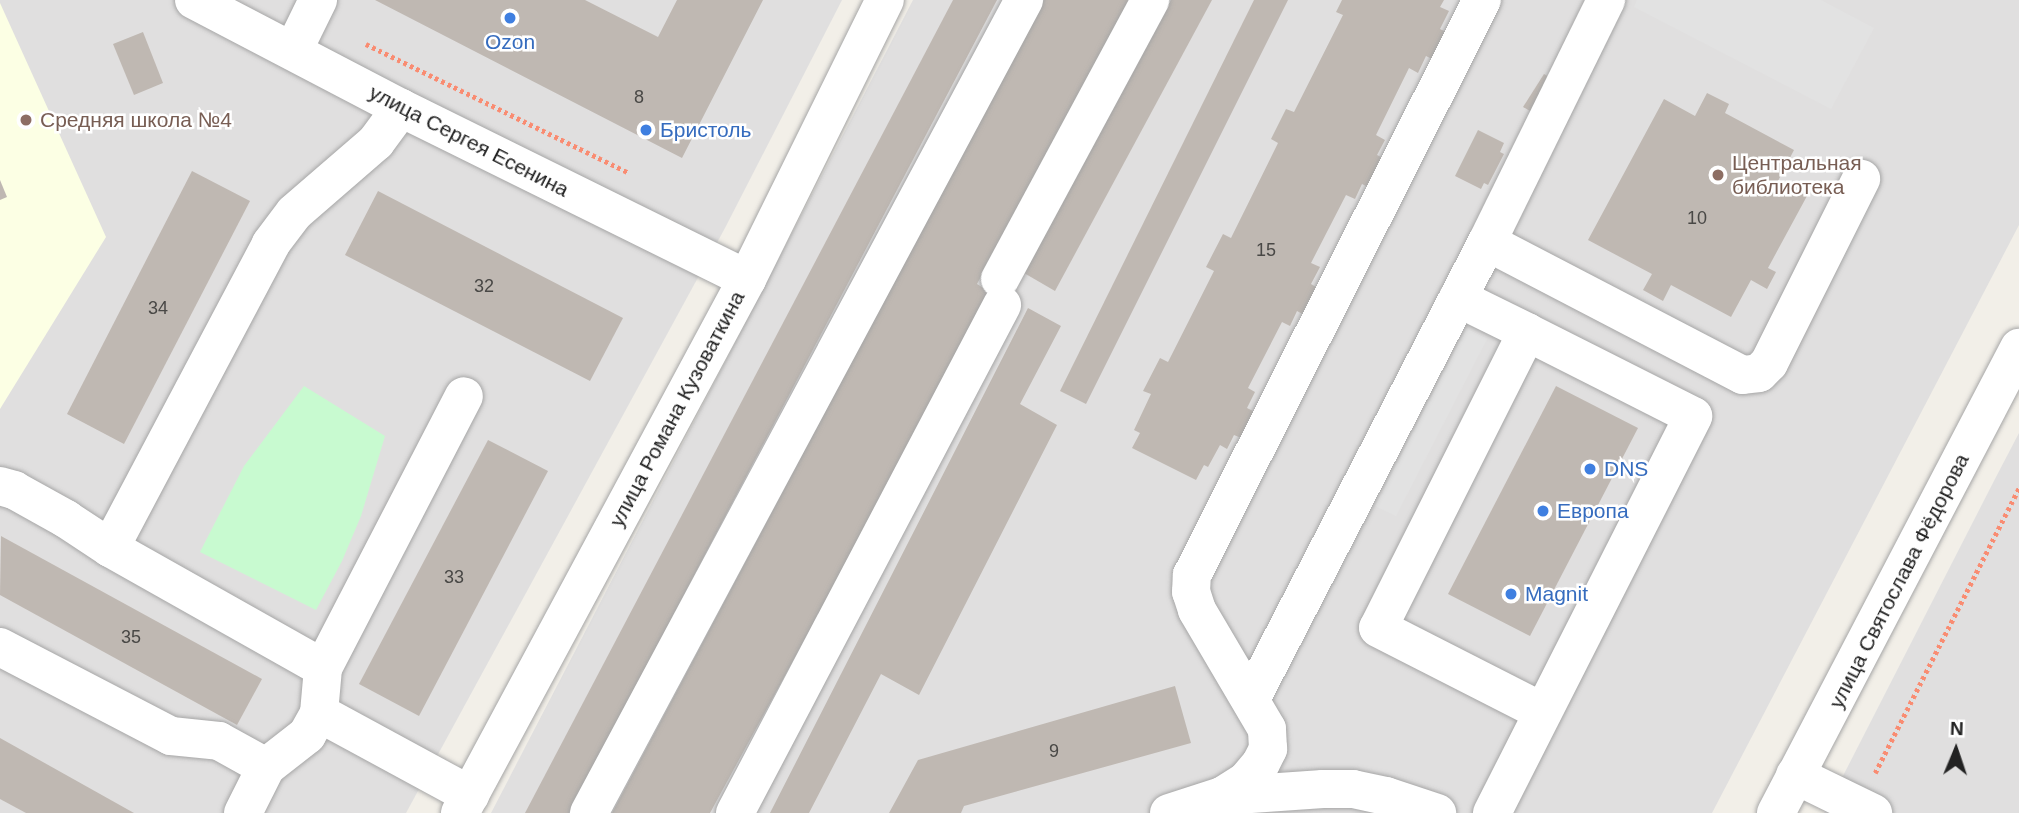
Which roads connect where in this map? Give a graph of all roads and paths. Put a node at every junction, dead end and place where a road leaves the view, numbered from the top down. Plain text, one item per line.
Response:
1 (194, 0) edge
2 (885, 0) edge
3 (1024, 0) edge
4 (1150, 0) edge
5 (1482, 0) edge
6 (1606, 0) edge
7 (314, 8) edge
8 (293, 51) junction
9 (401, 108) junction
10 (629, 173) dead end
11 (1861, 179) dead end
12 (1487, 242) junction
13 (747, 279) junction
14 (1458, 298) junction
15 (1527, 332) junction
16 (2019, 348) edge
17 (464, 396) dead end
18 (0, 486) edge
19 (2019, 488) edge
20 (110, 548) junction
21 (0, 647) edge
22 (323, 668) junction
23 (1543, 712) junction
24 (319, 713) junction
25 (1259, 714) junction
26 (266, 767) junction
27 (1795, 775) junction
28 (1353, 789) junction
29 (1222, 796) junction
30 (465, 804) edge
31 (1867, 810) edge
32 (243, 813) edge
33 (589, 813) edge
34 (735, 813) edge
35 (1169, 813) edge
36 (1437, 813) edge
37 (1492, 813) edge
38 (1776, 813) edge

1 - 8 street, улица Сергея Есенина
2 - 13 street, улица Романа Кузоваткина
3 - 33 street
4 - 34 street
5 - 25 street
6 - 12 street
7 - 8 street
7 - 10 path
8 - 9 street, улица Сергея Есенина
9 - 13 street, улица Сергея Есенина
9 - 20 street
11 - 12 street
12 - 14 street
13 - 30 street, улица Романа Кузоваткина
14 - 15 street
14 - 25 street
15 - 23 street
15 - 23 street
16 - 27 street, улица Святослава Фёдорова
17 - 22 street
18 - 20 street
19 - 31 path
20 - 22 street
21 - 26 street
22 - 24 street
23 - 37 street
24 - 26 street
24 - 30 street
25 - 28 street
25 - 29 street
26 - 32 street
27 - 31 street
27 - 38 street, улица Святослава Фёдорова
28 - 29 street
28 - 36 street
29 - 35 street

